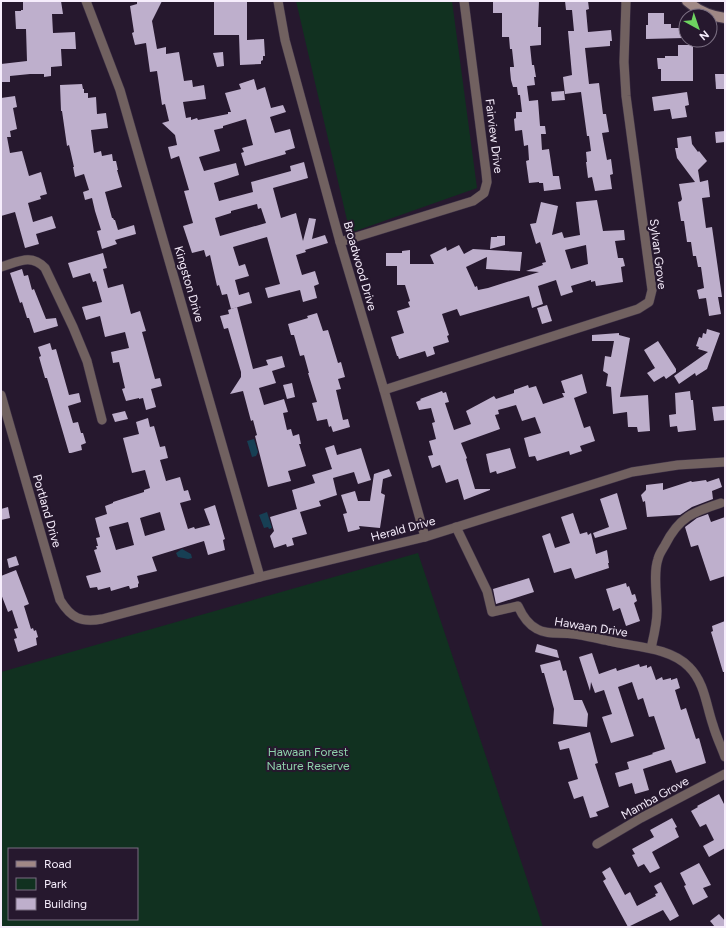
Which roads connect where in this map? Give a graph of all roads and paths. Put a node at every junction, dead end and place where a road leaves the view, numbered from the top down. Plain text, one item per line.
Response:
1 (86, 1) edge
2 (278, 1) edge
3 (464, 1) edge
4 (626, 1) edge
5 (687, 1) edge
6 (725, 18) edge
7 (340, 242) junction
8 (1, 267) edge
9 (384, 390) junction
10 (1, 395) edge
11 (102, 420) dead end
12 (725, 462) edge
13 (722, 503) dead end
14 (456, 526) junction
15 (425, 537) junction
16 (260, 577) junction
17 (86, 621) joint
18 (651, 648) junction
19 (725, 756) edge
20 (725, 774) edge
21 (597, 844) dead end

1 - 16 street, Kingston Drive
2 - 7 street, Broadwood Drive
3 - 7 street, Fairview Drive
4 - 9 street, Sylvan Grove
5 - 6 street
7 - 9 street, Broadwood Drive
8 - 11 street
9 - 15 street, Broadwood Drive
10 - 17 street, Portland Drive
12 - 14 street, Herald Drive
13 - 18 street
14 - 15 street, Herald Drive
14 - 18 street, Hawaan Drive
15 - 16 street, Herald Drive
16 - 17 street, Herald Drive
18 - 19 street, Hawaan Drive
20 - 21 street, Mamba Grove

